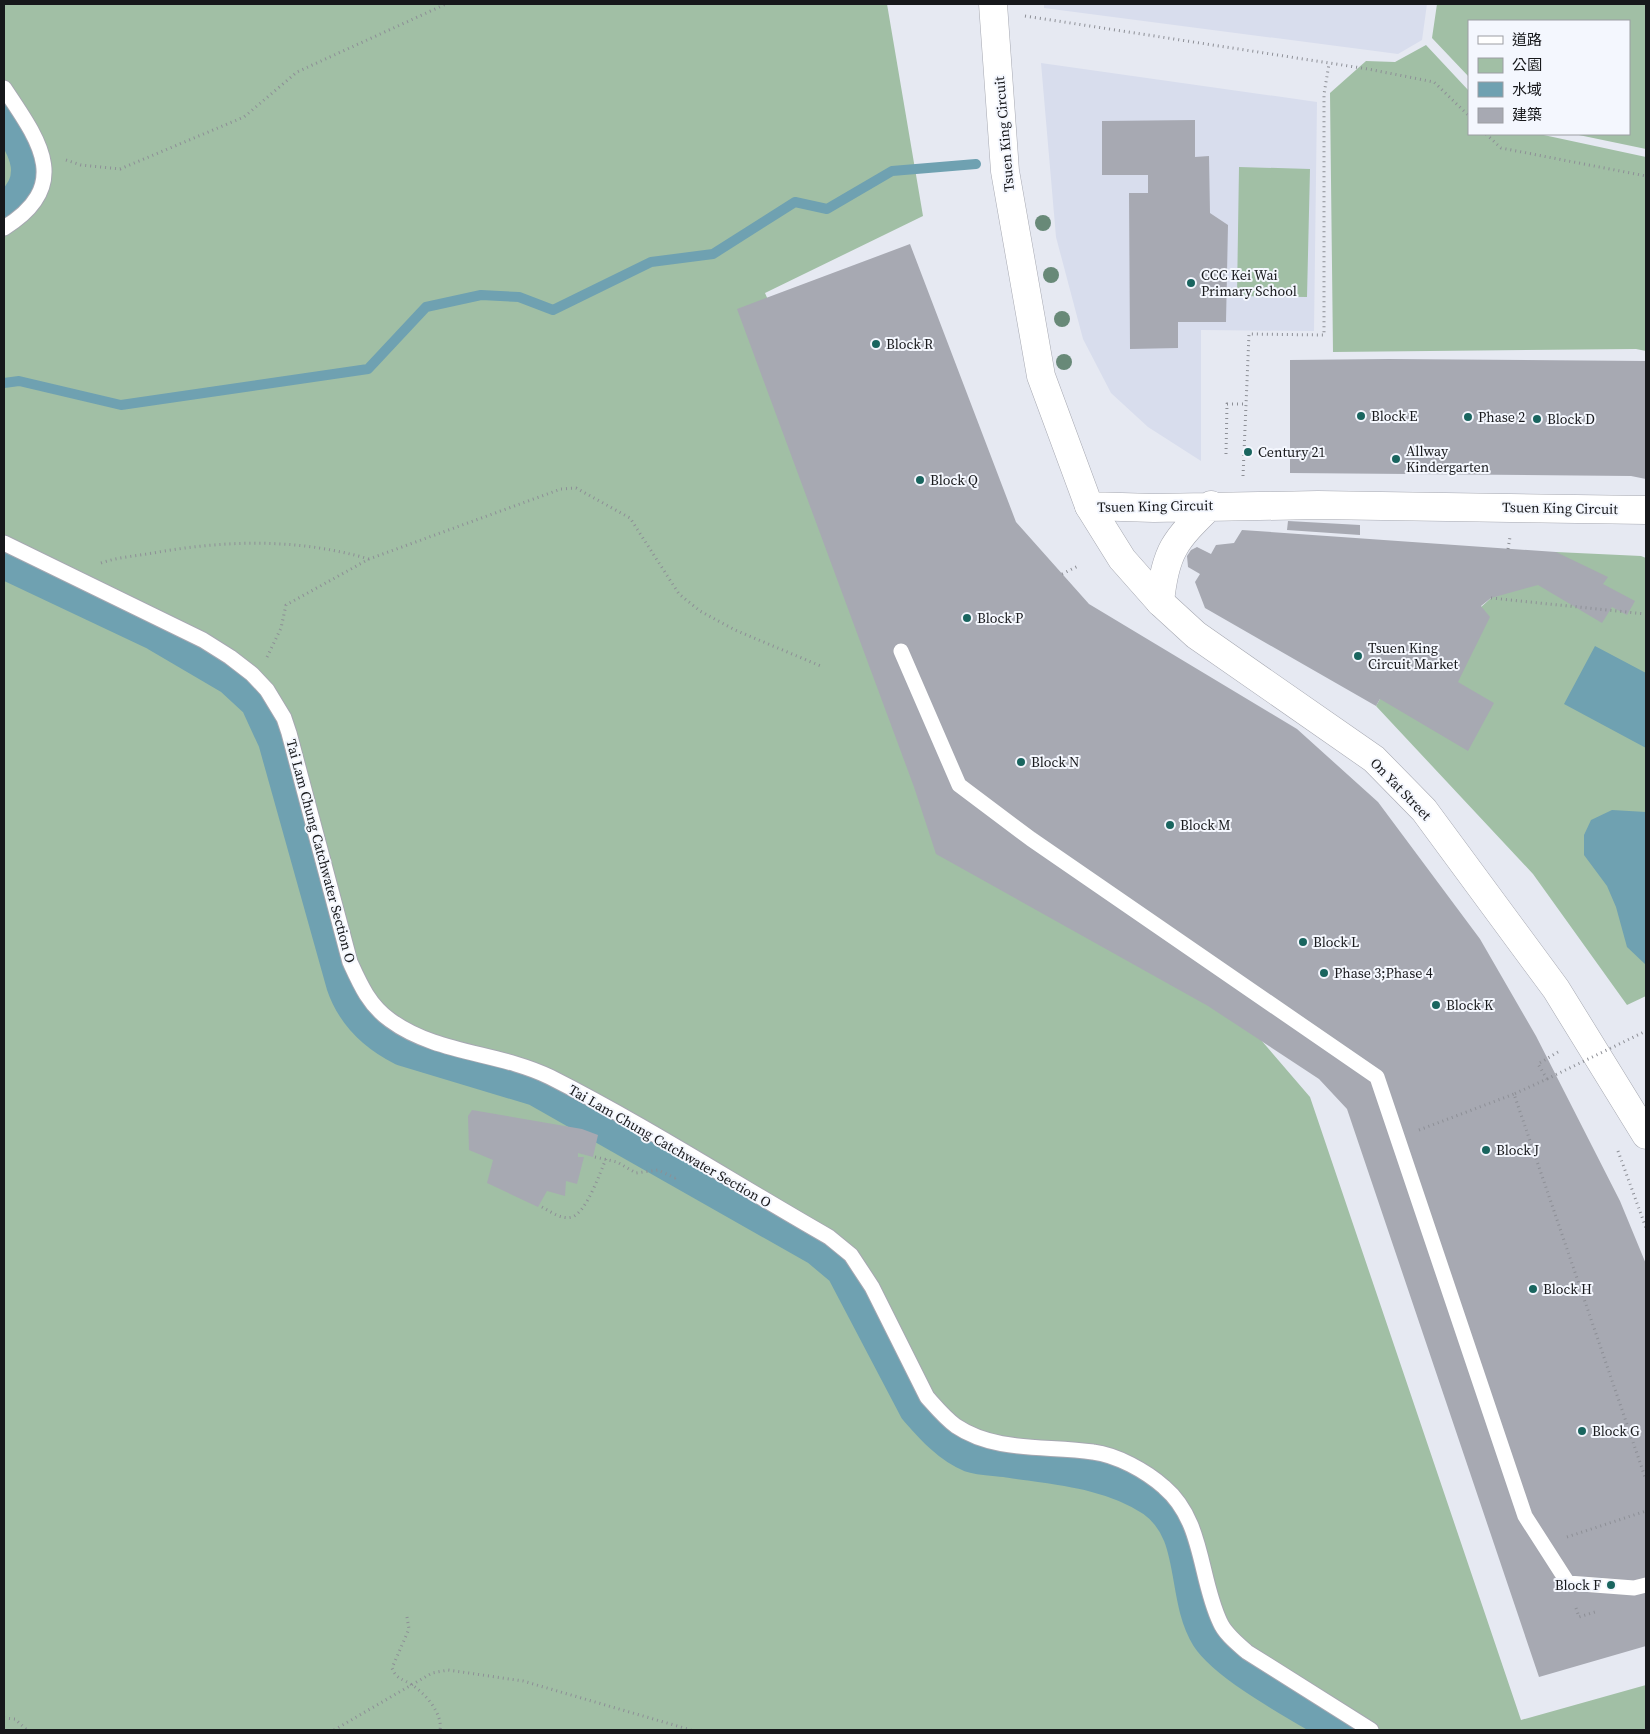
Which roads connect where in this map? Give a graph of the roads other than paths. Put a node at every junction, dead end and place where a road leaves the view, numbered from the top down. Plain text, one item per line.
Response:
1 (993, 4) edge
2 (4, 88) edge
3 (4, 228) edge
4 (1211, 505) junction
5 (1089, 506) junction
6 (1646, 510) edge
7 (4, 543) edge
8 (1160, 602) junction
9 (900, 651) dead end
10 (1646, 1135) edge
11 (1646, 1584) edge
12 (1371, 1730) edge

1 - 5 street, Tsuen King Circuit
2 - 3 lane
4 - 5 street, Tsuen King Circuit
4 - 6 street, Tsuen King Circuit
4 - 8 street
5 - 8 street, On Yat Street
7 - 12 lane, Tai Lam Chung Catchwater Section O
8 - 10 street, On Yat Street
9 - 11 lane

